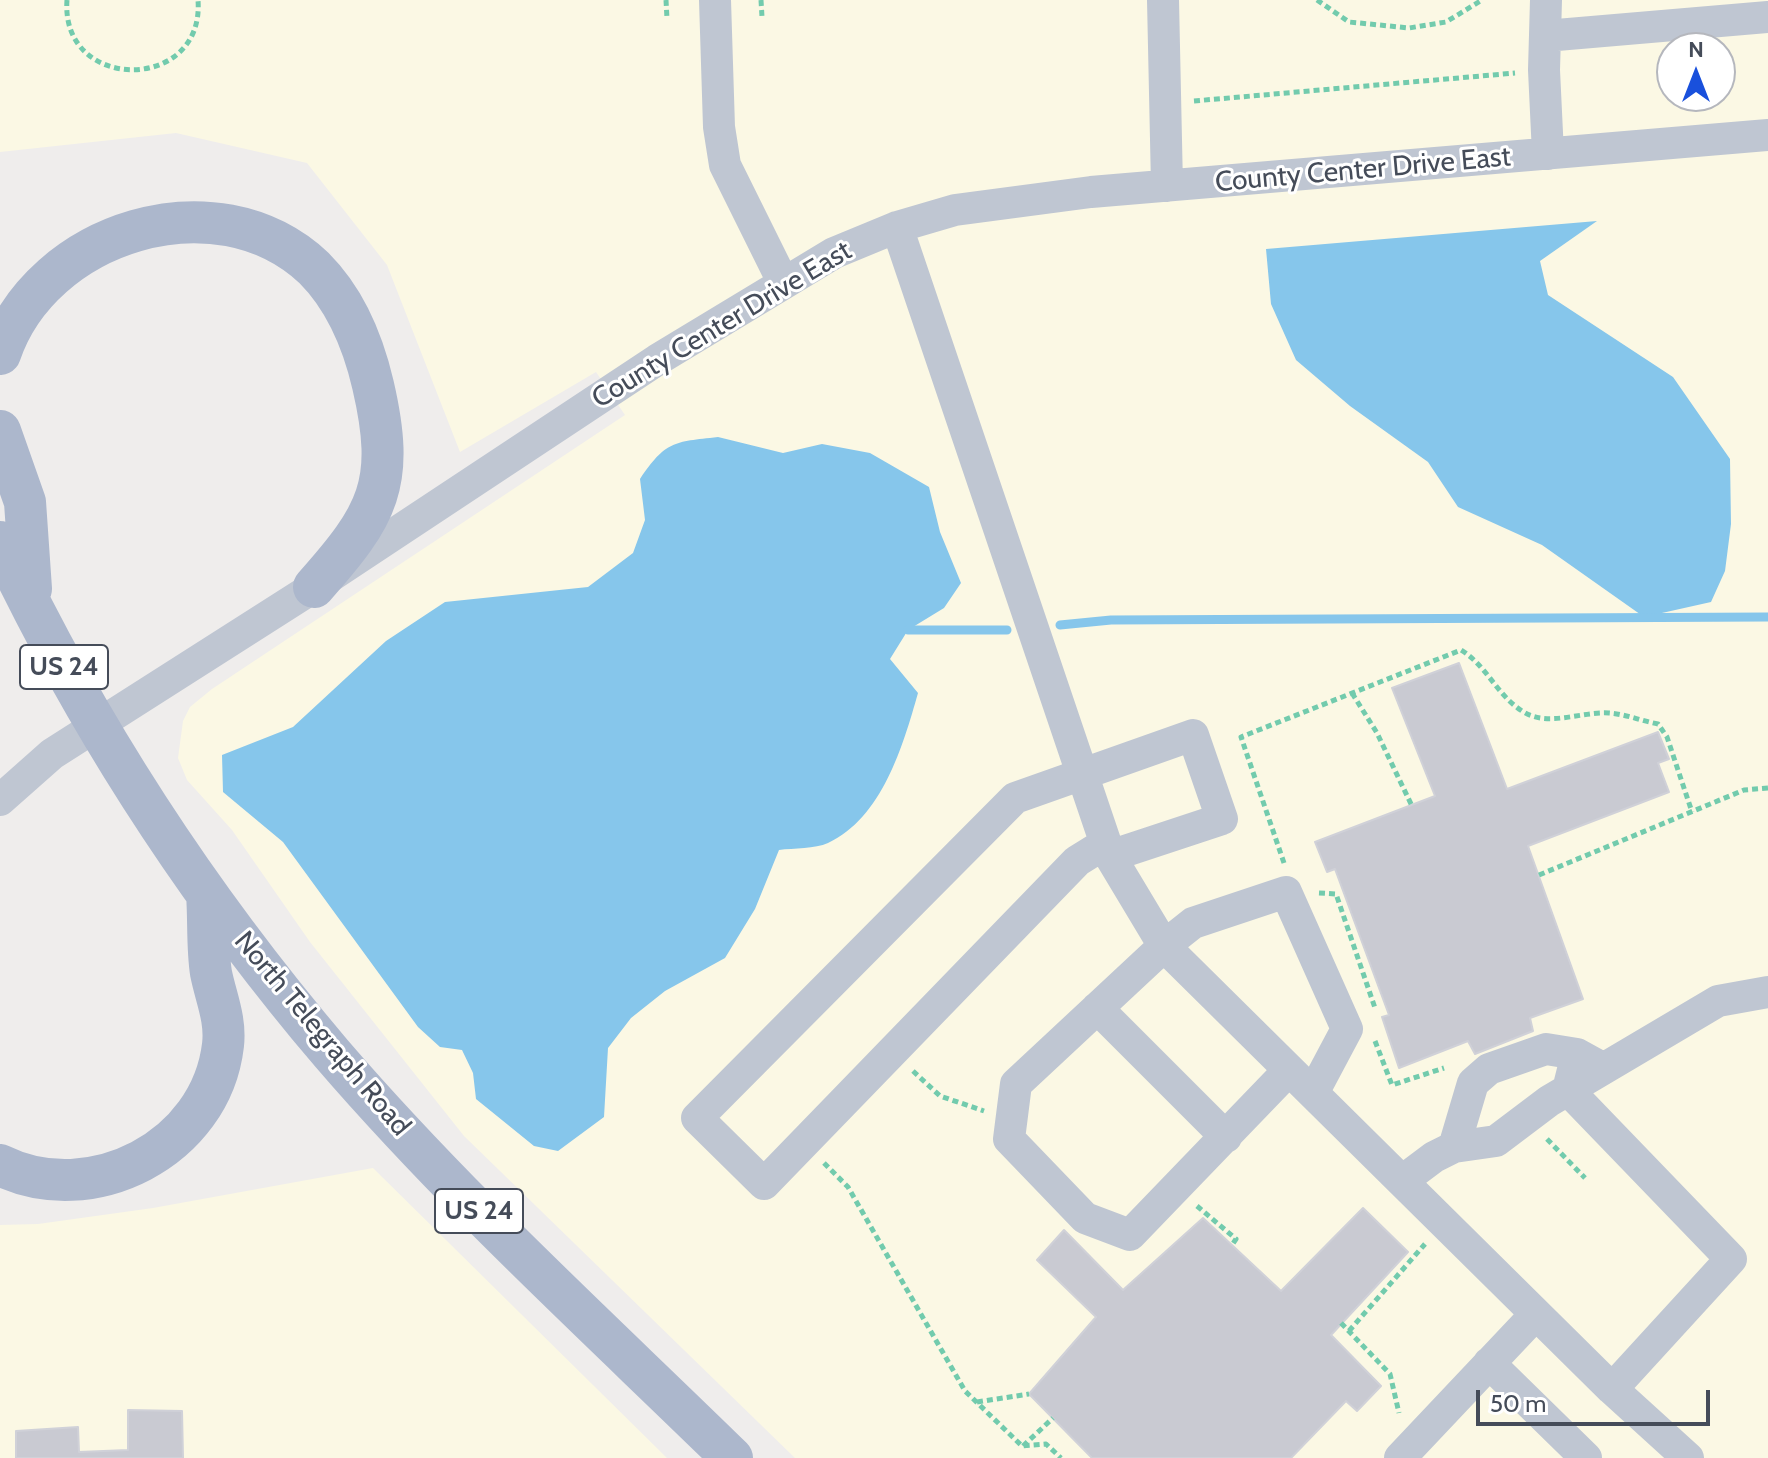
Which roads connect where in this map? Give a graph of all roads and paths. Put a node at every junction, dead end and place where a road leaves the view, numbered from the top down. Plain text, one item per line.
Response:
1 (67, 0) edge
2 (198, 0) edge
3 (666, 0) edge
4 (715, 0) edge
5 (761, 0) edge
6 (1163, 0) edge
7 (1317, 0) edge
8 (1482, 0) edge
9 (1546, 0) edge
10 (762, 17) dead end
11 (1768, 17) edge
12 (667, 19) dead end
13 (1545, 36) junction
14 (1525, 72) dead end
15 (1164, 104) junction
16 (1768, 135) edge
17 (1548, 154) junction
18 (1167, 186) junction
19 (897, 227) junction
20 (783, 282) junction
21 (0, 354) edge
22 (0, 431) edge
23 (0, 542) edge
24 (314, 587) junction
25 (33, 610) junction
26 (1352, 693) junction
27 (96, 725) junction
28 (1082, 772) junction
29 (1768, 788) edge
30 (0, 800) edge
31 (1412, 806) dead end
32 (1692, 812) junction
33 (1108, 849) junction
34 (1539, 875) dead end
35 (1300, 886) junction
36 (207, 894) junction
37 (1164, 946) junction
38 (1768, 992) edge
39 (1097, 1008) junction
40 (1373, 1018) dead end
41 (1370, 1028) dead end
42 (892, 1052) junction
43 (1590, 1061) junction
44 (1454, 1066) dead end
45 (1446, 1068) junction
46 (1289, 1070) junction
47 (1448, 1077) dead end
48 (1568, 1090) junction
49 (1313, 1093) junction
50 (1011, 1120) junction
51 (1226, 1137) junction
52 (803, 1143) junction
53 (1454, 1147) junction
54 (0, 1165) edge
55 (1402, 1181) junction
56 (1193, 1202) dead end
57 (1416, 1231) dead end
58 (1232, 1245) dead end
59 (1536, 1314) junction
60 (1341, 1323) dead end
61 (1349, 1331) junction
62 (1489, 1363) junction
63 (1612, 1389) junction
64 (1029, 1394) dead end
65 (976, 1402) junction
66 (1053, 1418) dead end
67 (1402, 1426) dead end
68 (1022, 1446) junction
69 (732, 1458) edge
70 (1061, 1458) edge
71 (1400, 1458) edge
72 (1586, 1458) edge
73 (1688, 1458) edge

1 - 2 path
3 - 12 path
4 - 20 street
5 - 10 path
6 - 15 street
7 - 8 path
9 - 13 street
11 - 13 street
13 - 17 street
14 - 15 path
15 - 18 street
16 - 17 street, County Center Drive East
17 - 18 street, County Center Drive East
18 - 19 street, County Center Drive East
19 - 20 street, County Center Drive East
19 - 28 street
20 - 24 street, County Center Drive East
21 - 24 main road
22 - 25 main road
23 - 25 main road, North Telegraph Road / US 24
24 - 27 street, County Center Drive East
25 - 27 main road, North Telegraph Road / US 24
26 - 31 path
26 - 32 path
26 - 35 path
27 - 30 street, County Center Drive East
27 - 36 main road, North Telegraph Road / US 24
28 - 33 street
28 - 33 street
28 - 52 street
29 - 32 path
32 - 34 path
33 - 37 street
33 - 42 street
35 - 37 street
35 - 40 path
35 - 49 street
36 - 54 main road
36 - 69 main road, North Telegraph Road / US 24
37 - 39 street
37 - 46 street
38 - 43 street
39 - 50 street
39 - 51 street
41 - 45 path
42 - 50 path
42 - 52 street
43 - 48 street
43 - 53 street
44 - 45 path
45 - 47 path
46 - 49 street
46 - 51 street
48 - 53 street
48 - 63 street
49 - 55 street
50 - 51 street
52 - 65 path
53 - 55 street
55 - 59 street
56 - 58 path
57 - 61 path
59 - 62 street
59 - 63 street
60 - 61 path
61 - 67 path
62 - 71 street
62 - 72 street
63 - 73 street
64 - 65 path
65 - 68 path
66 - 68 path
68 - 70 path

